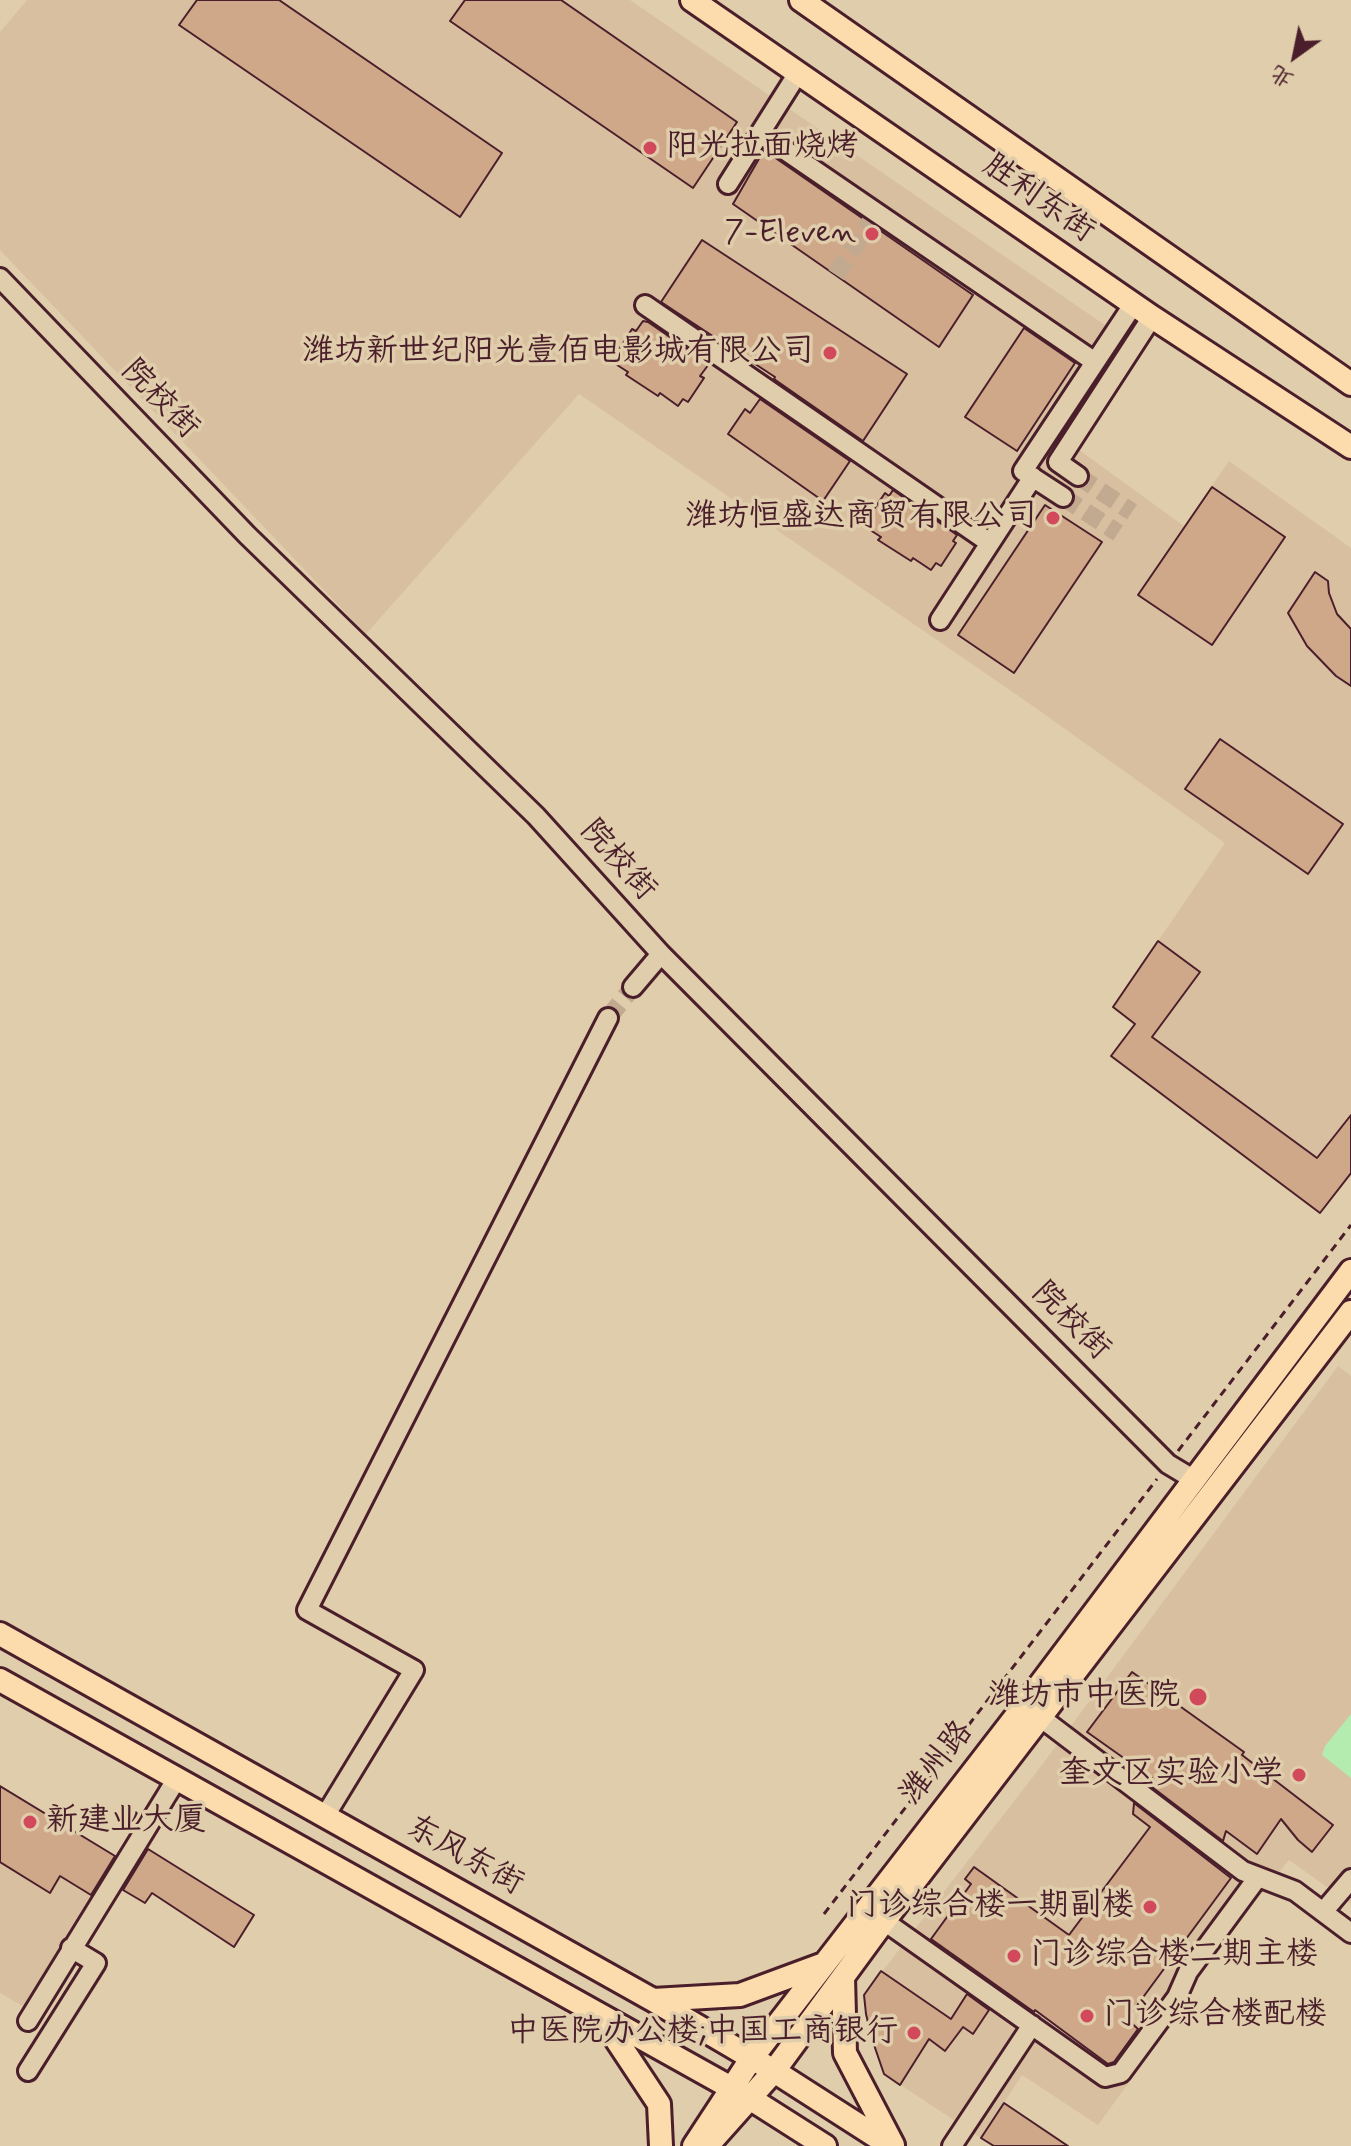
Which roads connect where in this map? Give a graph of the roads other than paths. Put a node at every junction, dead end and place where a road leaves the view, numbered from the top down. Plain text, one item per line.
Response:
1 (692, 0) edge
2 (801, 0) edge
3 (798, 73) junction
4 (760, 133) junction
5 (728, 184) dead end
6 (0, 278) edge
7 (645, 305) dead end
8 (1142, 311) junction
9 (1095, 362) junction
10 (1351, 384) edge
11 (1351, 447) edge
12 (1078, 476) tunnel mouth
13 (1033, 477) junction
14 (1063, 497) tunnel mouth
15 (990, 543) junction
16 (940, 620) dead end
17 (661, 954) junction
18 (633, 987) tunnel mouth
19 (608, 1018) tunnel mouth
20 (1351, 1271) edge
21 (1351, 1312) edge
22 (1193, 1479) junction
23 (0, 1634) edge
24 (0, 1680) edge
25 (1040, 1717) junction
26 (176, 1780) junction
27 (325, 1816) junction
28 (1258, 1877) junction
29 (1351, 1879) edge
30 (1323, 1912) junction
31 (884, 1921) junction
32 (1351, 1933) edge
33 (71, 1948) junction
34 (822, 1965) junction
35 (843, 1977) junction
36 (653, 2000) junction
37 (602, 2017) junction
38 (28, 2021) dead end
39 (1032, 2025) junction
40 (751, 2059) junction
41 (28, 2071) dead end
42 (774, 2071) junction
43 (742, 2094) junction
44 (661, 2146) edge
45 (694, 2146) edge
46 (707, 2146) edge
47 (825, 2146) edge
48 (892, 2146) edge
49 (952, 2146) edge

1 - 3 main road, 胜利东街
2 - 10 main road, 胜利东街
3 - 4 street
3 - 8 main road, 胜利东街
4 - 5 street
4 - 9 street
6 - 17 street, 院校街
7 - 15 street
8 - 9 street
8 - 11 main road, 胜利东街
8 - 12 street
9 - 13 street
13 - 14 street
13 - 15 street
15 - 16 street
17 - 18 street
17 - 22 street, 院校街
19 - 27 street
20 - 22 main road, 潍州路
21 - 25 main road, 潍州路
22 - 34 main road, 潍州路
23 - 27 main road, 东风东街
24 - 26 main road
25 - 28 street
25 - 31 main road, 潍州路
26 - 33 street
26 - 37 main road
27 - 36 main road, 东风东街
28 - 30 street
28 - 39 street
29 - 30 street
30 - 32 street
31 - 35 main road, 潍州路
31 - 39 street
33 - 38 street
33 - 41 street
34 - 36 main road
34 - 40 main road, 潍州路
35 - 42 main road, 潍州路
35 - 48 main road
36 - 40 main road, 东风东街
37 - 43 main road
37 - 44 main road
39 - 49 street
40 - 42 main road, 东风东街
40 - 43 main road, 潍州路
42 - 43 main road, 潍州路
42 - 48 main road, 东风东街
43 - 45 main road, 潍州路
43 - 46 main road, 潍州路
43 - 47 main road

